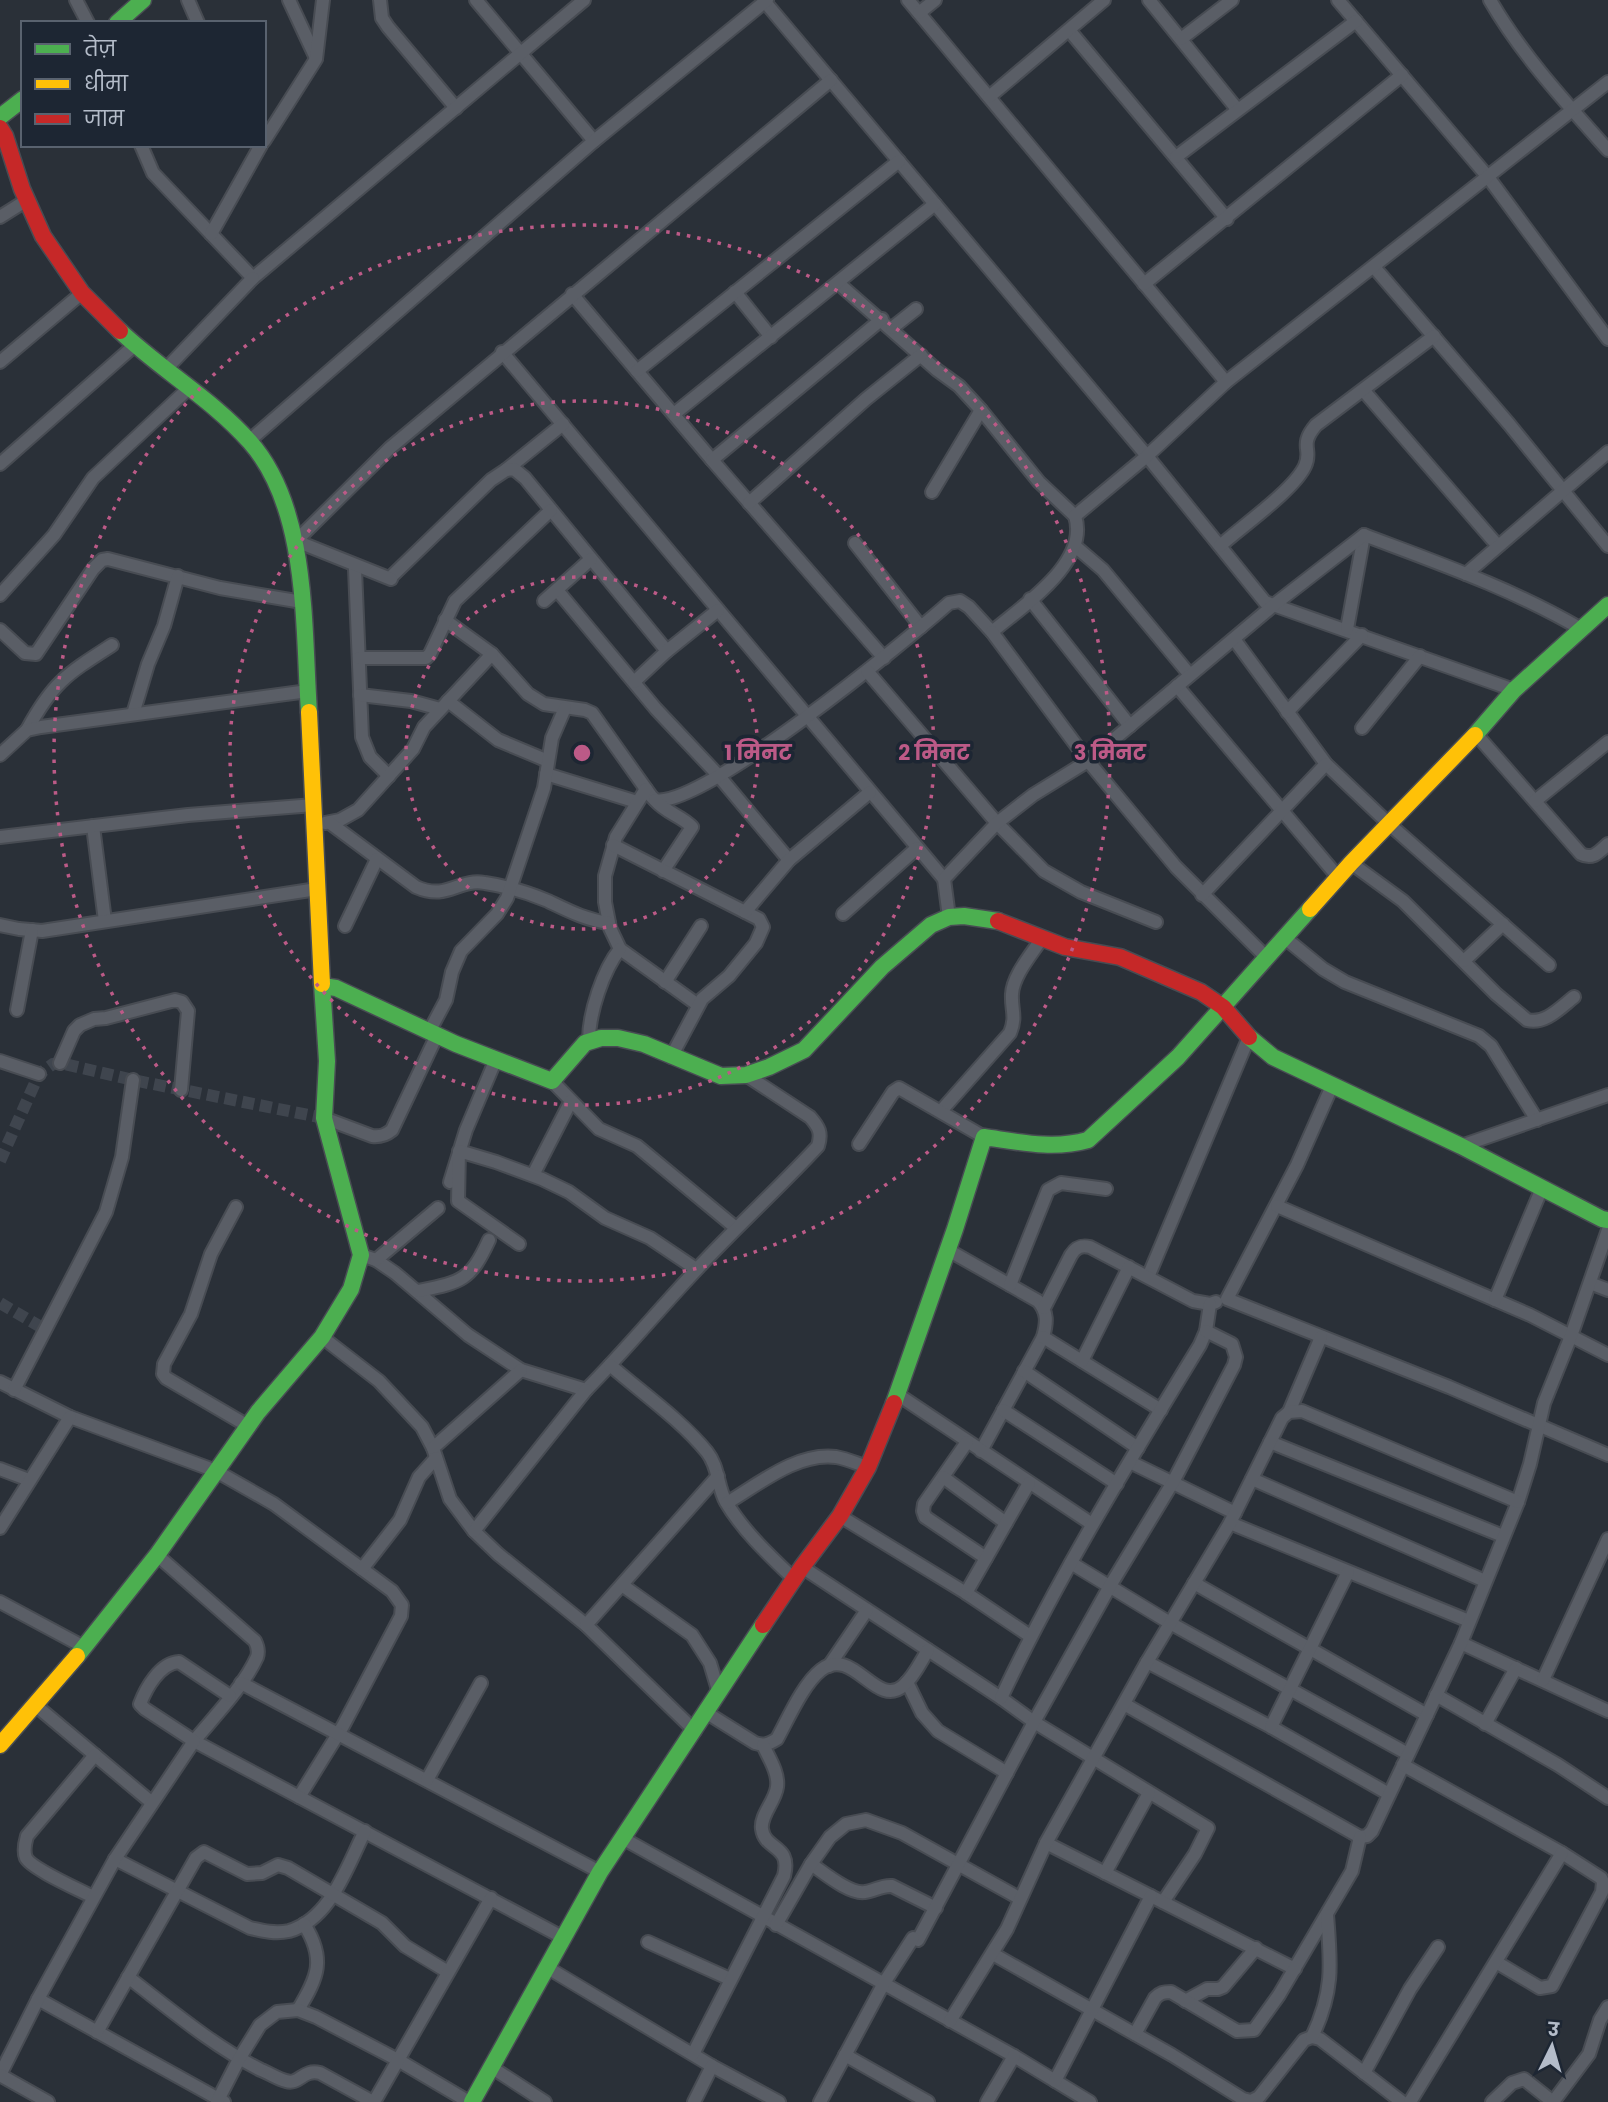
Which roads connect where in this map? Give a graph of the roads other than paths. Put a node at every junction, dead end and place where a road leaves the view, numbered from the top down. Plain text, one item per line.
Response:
1 (76, 0) edge
2 (143, 0) edge
3 (187, 0) edge
4 (289, 0) edge
5 (323, 0) edge
6 (380, 0) edge
7 (476, 0) edge
8 (584, 0) edge
9 (908, 0) edge
10 (935, 0) edge
11 (1104, 0) edge
12 (1149, 0) edge
13 (1232, 0) edge
14 (1338, 0) edge
15 (1490, 0) edge
16 (766, 1) edge
17 (567, 5) edge
18 (919, 13) junction
19 (87, 21) edge
20 (119, 21) edge
21 (197, 21) edge
22 (1356, 21) junction
23 (1069, 30) junction
24 (1181, 39) junction
25 (521, 53) junction
26 (316, 59) junction
27 (1402, 75) junction
28 (831, 80) junction
29 (1608, 82) edge
30 (989, 97) junction
31 (21, 101) edge
32 (456, 108) junction
33 (1237, 110) junction
34 (1573, 110) junction
35 (0, 117) edge
36 (0, 128) edge
37 (266, 135) edge
38 (594, 141) junction
39 (142, 147) edge
40 (258, 147) edge
41 (1608, 150) edge
42 (1176, 157) junction
43 (899, 161) junction
44 (1488, 177) junction
45 (27, 200) junction
46 (935, 205) junction
47 (0, 217) edge
48 (1227, 219) junction
49 (211, 234) junction
50 (1374, 267) junction
51 (253, 278) junction
52 (838, 283) junction
53 (1144, 284) junction
54 (735, 292) junction
55 (82, 293) junction
56 (572, 294) junction
57 (916, 309) dead end
58 (887, 324) junction
59 (1434, 336) junction
60 (771, 337) junction
61 (1608, 339) edge
62 (135, 345) junction
63 (502, 352) junction
64 (921, 355) junction
65 (0, 362) edge
66 (166, 369) junction
67 (637, 371) junction
68 (1226, 382) junction
69 (189, 388) junction
70 (1364, 391) junction
71 (981, 410) junction
72 (674, 414) junction
73 (562, 424) junction
74 (250, 441) junction
75 (1608, 452) edge
76 (1147, 456) junction
77 (712, 460) junction
78 (0, 464) edge
79 (506, 470) junction
80 (932, 492) dead end
81 (1563, 492) junction
82 (749, 503) junction
83 (551, 510) junction
84 (1075, 516) junction
85 (1364, 535) junction
86 (296, 541) junction
87 (855, 543) dead end
88 (1075, 546) junction
89 (1220, 546) junction
90 (1498, 547) junction
91 (1608, 547) edge
92 (591, 559) junction
93 (355, 569) dead end
94 (1466, 574) junction
95 (178, 576) junction
96 (557, 590) junction
97 (0, 595) edge
98 (1030, 599) junction
99 (544, 601) dead end
100 (302, 602) junction
101 (1275, 604) junction
102 (1608, 605) edge
103 (718, 610) junction
104 (445, 620) junction
105 (922, 627) junction
106 (1347, 629) junction
107 (1581, 629) junction
108 (0, 630) edge
109 (992, 632) junction
110 (1362, 635) junction
111 (1234, 639) junction
112 (112, 645) dead end
113 (667, 651) junction
114 (492, 654) junction
115 (1420, 656) junction
116 (359, 658) junction
117 (884, 658) junction
118 (867, 671) junction
119 (1190, 675) junction
120 (634, 682) junction
121 (1177, 686) junction
122 (1514, 690) junction
123 (308, 691) junction
124 (360, 695) junction
125 (444, 705) junction
126 (565, 708) junction
127 (1287, 712) junction
128 (133, 715) junction
129 (808, 718) junction
130 (1129, 726) junction
131 (1362, 728) dead end
132 (27, 730) junction
133 (1476, 734) junction
134 (1608, 742) edge
135 (0, 755) edge
136 (1088, 761) junction
137 (1326, 764) junction
138 (547, 768) junction
139 (718, 775) junction
140 (389, 776) junction
141 (646, 789) junction
142 (870, 792) junction
143 (655, 800) junction
144 (1535, 801) junction
145 (637, 802) junction
146 (314, 805) junction
147 (1283, 812) junction
148 (997, 822) junction
149 (322, 823) junction
150 (1388, 823) junction
151 (93, 826) junction
152 (0, 837) edge
153 (1608, 844) edge
154 (613, 845) junction
155 (917, 848) junction
156 (377, 859) junction
157 (789, 860) junction
158 (1351, 863) junction
159 (663, 871) junction
160 (1338, 877) junction
161 (944, 879) junction
162 (317, 889) junction
163 (510, 890) junction
164 (1202, 895) junction
165 (745, 912) junction
166 (843, 914) dead end
167 (949, 917) junction
168 (105, 921) junction
169 (1156, 922) dead end
170 (609, 923) junction
171 (1503, 924) junction
172 (0, 925) edge
173 (345, 926) dead end
174 (701, 926) dead end
175 (32, 930) junction
176 (1042, 938) junction
177 (1285, 938) junction
178 (620, 950) junction
179 (1267, 958) junction
180 (1464, 961) junction
181 (1549, 965) dead end
182 (665, 982) junction
183 (323, 986) junction
184 (1574, 997) dead end
185 (698, 1006) junction
186 (1223, 1007) junction
187 (17, 1010) dead end
188 (433, 1033) junction
189 (1249, 1037) junction
190 (589, 1040) junction
191 (671, 1056) junction
192 (496, 1059) junction
193 (0, 1061) edge
194 (60, 1063) dead end
195 (39, 1074) dead end
196 (747, 1075) junction
197 (133, 1080) dead end
198 (552, 1081) junction
199 (1332, 1086) junction
200 (181, 1090) dead end
201 (1608, 1095) edge
202 (571, 1101) junction
203 (941, 1111) junction
204 (324, 1118) junction
205 (1537, 1119) junction
206 (984, 1137) junction
207 (859, 1144) dead end
208 (1461, 1146) junction
209 (458, 1151) junction
210 (533, 1175) junction
211 (450, 1182) dead end
212 (1542, 1188) junction
213 (1106, 1189) dead end
214 (1277, 1206) junction
215 (236, 1207) dead end
216 (438, 1208) dead end
217 (1608, 1220) edge
218 (736, 1228) junction
219 (1608, 1230) edge
220 (489, 1240) dead end
221 (519, 1244) dead end
222 (948, 1250) junction
223 (368, 1258) junction
224 (1129, 1267) junction
225 (696, 1269) junction
226 (1148, 1277) junction
227 (1590, 1283) junction
228 (1010, 1285) junction
229 (1608, 1290) edge
230 (418, 1291) junction
231 (1227, 1300) junction
232 (1495, 1300) junction
233 (1210, 1304) junction
234 (1044, 1308) junction
235 (1206, 1331) junction
236 (1571, 1336) junction
237 (322, 1337) junction
238 (1043, 1337) junction
239 (1321, 1337) junction
240 (1608, 1355) edge
241 (1082, 1361) junction
242 (610, 1365) junction
243 (521, 1370) junction
244 (1024, 1371) junction
245 (0, 1382) edge
246 (14, 1390) junction
247 (586, 1390) junction
248 (897, 1394) junction
249 (1003, 1410) junction
250 (1161, 1410) junction
251 (1289, 1412) junction
252 (70, 1417) junction
253 (248, 1426) junction
254 (1538, 1427) junction
255 (967, 1442) junction
256 (1270, 1442) junction
257 (1138, 1448) junction
258 (981, 1451) junction
259 (435, 1453) junction
260 (1608, 1455) edge
261 (1130, 1462) junction
262 (868, 1466) junction
263 (0, 1469) edge
264 (216, 1471) junction
265 (718, 1476) junction
266 (943, 1477) junction
267 (1252, 1479) junction
268 (29, 1480) junction
269 (1173, 1482) junction
270 (1029, 1483) junction
271 (1117, 1484) junction
272 (1518, 1502) junction
273 (727, 1503) junction
274 (840, 1516) junction
275 (1233, 1518) junction
276 (1006, 1522) junction
277 (1092, 1524) junction
278 (0, 1528) edge
279 (474, 1531) junction
280 (1503, 1536) junction
281 (1608, 1539) edge
282 (157, 1555) junction
283 (986, 1558) junction
284 (1603, 1559) edge
285 (1071, 1563) junction
286 (362, 1569) junction
287 (1348, 1572) junction
288 (798, 1573) junction
289 (1485, 1581) junction
290 (1194, 1583) junction
291 (622, 1585) junction
292 (1110, 1586) junction
293 (966, 1593) junction
294 (0, 1602) edge
295 (867, 1611) junction
296 (1469, 1621) junction
297 (1170, 1623) junction
298 (586, 1625) junction
299 (1030, 1636) junction
300 (1461, 1643) junction
301 (84, 1647) junction
302 (1309, 1649) junction
303 (928, 1650) junction
304 (1147, 1662) junction
305 (829, 1666) junction
306 (1516, 1668) junction
307 (1543, 1680) junction
308 (907, 1682) junction
309 (240, 1683) junction
310 (481, 1683) dead end
311 (1289, 1690) junction
312 (719, 1693) junction
313 (230, 1696) junction
314 (1436, 1696) junction
315 (1001, 1698) junction
316 (34, 1703) junction
317 (1124, 1704) junction
318 (1608, 1711) edge
319 (707, 1713) junction
320 (1427, 1714) junction
321 (1034, 1722) junction
322 (1485, 1724) junction
323 (1271, 1727) junction
324 (695, 1731) junction
325 (337, 1734) junction
326 (2, 1737) edge
327 (194, 1741) junction
328 (763, 1745) junction
329 (95, 1755) junction
330 (1093, 1759) junction
331 (1405, 1760) junction
332 (1007, 1773) junction
333 (427, 1780) junction
334 (1149, 1793) junction
335 (1389, 1794) junction
336 (299, 1797) junction
337 (1608, 1798) edge
338 (151, 1802) junction
339 (365, 1831) junction
340 (1360, 1837) junction
341 (624, 1839) junction
342 (1046, 1843) junction
343 (1562, 1853) junction
344 (115, 1859) junction
345 (811, 1864) junction
346 (958, 1866) junction
347 (600, 1872) junction
348 (1105, 1873) junction
349 (176, 1891) junction
350 (334, 1894) junction
351 (93, 1897) junction
352 (491, 1898) junction
353 (1019, 1898) junction
354 (1157, 1899) junction
355 (936, 1908) junction
356 (1327, 1915) junction
357 (763, 1916) junction
358 (304, 1924) junction
359 (776, 1925) junction
360 (564, 1938) junction
361 (648, 1942) dead end
362 (1438, 1947) dead end
363 (1256, 1948) junction
364 (993, 1954) junction
365 (1496, 1962) junction
366 (548, 1968) junction
367 (1295, 1969) junction
368 (449, 1972) junction
369 (128, 1977) junction
370 (730, 1979) junction
371 (884, 1983) junction
372 (38, 1999) junction
373 (1185, 2001) junction
374 (1608, 2007) edge
375 (298, 2010) junction
376 (1093, 2010) junction
377 (950, 2021) junction
378 (97, 2032) junction
379 (1135, 2034) junction
380 (1311, 2037) junction
381 (693, 2054) junction
382 (845, 2055) junction
383 (1014, 2056) junction
384 (239, 2059) junction
385 (398, 2060) junction
386 (712, 2066) junction
387 (491, 2067) junction
388 (1364, 2074) junction
389 (0, 2075) edge
390 (1055, 2081) junction
391 (220, 2101) edge
392 (1250, 2101) edge
393 (48, 2102) edge
394 (374, 2102) edge
395 (470, 2102) edge
396 (545, 2102) edge
397 (694, 2102) edge
398 (779, 2102) edge
399 (820, 2102) edge
400 (928, 2102) edge
401 (987, 2102) edge
402 (1090, 2102) edge
403 (1402, 2102) edge
404 (1410, 2102) edge
405 (1492, 2102) edge
406 (1553, 2102) edge

1 - 19 street
2 - 20 street
3 - 21 street
4 - 26 street
5 - 26 street
6 - 32 street
7 - 25 street
8 - 17 street
9 - 18 street
10 - 18 street
11 - 23 street
12 - 24 street
13 - 24 street
14 - 22 street
15 - 34 street
16 - 28 street
16 - 38 street
17 - 25 street
18 - 30 street
22 - 27 street
22 - 33 street
23 - 30 street
23 - 42 street
24 - 33 street
25 - 32 street
25 - 38 street
26 - 37 street
27 - 44 street
27 - 48 street
28 - 43 street
28 - 56 street
29 - 34 street
30 - 53 street
31 - 35 street
32 - 51 street
33 - 42 street
34 - 41 street
34 - 44 street
36 - 45 street
38 - 74 street
39 - 49 street
40 - 49 street
42 - 48 street
43 - 46 street
43 - 54 street
44 - 50 street
44 - 61 street
45 - 47 street
45 - 55 street
46 - 52 street
46 - 76 street
48 - 53 street
49 - 51 street
50 - 59 street
50 - 68 street
51 - 66 street
52 - 58 street
52 - 60 street
53 - 68 street
54 - 60 street
54 - 67 street
55 - 62 street
55 - 65 street
56 - 63 street
56 - 67 street
57 - 58 street
58 - 64 street
58 - 77 street
59 - 70 street
59 - 81 street
60 - 72 street
62 - 66 street
62 - 78 street
63 - 73 street
63 - 86 street
64 - 71 street
64 - 82 street
66 - 69 street
67 - 72 street
68 - 76 street
69 - 74 street
69 - 97 street
70 - 89 street
70 - 90 street
71 - 80 street
71 - 84 street
72 - 77 street
73 - 79 street
73 - 103 street
74 - 86 street
75 - 81 street
76 - 84 street
76 - 89 street
77 - 82 street
79 - 83 street
79 - 86 street
81 - 90 street
81 - 91 street
82 - 117 street
83 - 92 street
83 - 104 street
84 - 88 street
85 - 94 street
85 - 101 street
85 - 106 street
86 - 100 street
87 - 105 street
88 - 98 street
88 - 119 street
89 - 101 street
90 - 94 street
92 - 96 street
92 - 113 street
93 - 116 street
94 - 107 street
95 - 100 street
95 - 108 street
95 - 128 street
96 - 99 street
96 - 120 street
98 - 109 street
98 - 130 street
100 - 123 street
101 - 106 street
101 - 111 street
102 - 107 street
103 - 113 street
103 - 129 street
104 - 114 street
104 - 116 street
105 - 109 street
105 - 117 street
106 - 110 street
107 - 122 street
109 - 136 street
110 - 115 street
110 - 127 street
111 - 119 street
111 - 127 street
112 - 132 street
113 - 120 street
114 - 125 street
114 - 126 street
115 - 122 street
115 - 131 street
116 - 124 street
117 - 118 street
118 - 129 street
118 - 148 street
119 - 121 street
120 - 139 street
121 - 130 street
121 - 147 street
122 - 133 street
123 - 128 street
123 - 146 street
124 - 125 street
124 - 140 street
125 - 138 street
125 - 140 street
126 - 138 street
126 - 141 street
127 - 137 street
128 - 132 street
129 - 139 street
129 - 142 street
130 - 136 street
132 - 135 street
133 - 144 street
133 - 150 street
134 - 144 street
136 - 148 street
136 - 164 street
137 - 147 street
137 - 150 street
138 - 145 street
138 - 163 street
139 - 143 street
139 - 157 street
140 - 149 street
141 - 143 street
141 - 145 street
142 - 155 street
142 - 157 street
143 - 159 street
144 - 153 street
145 - 154 street
146 - 149 street
146 - 151 street
147 - 160 street
147 - 164 street
148 - 161 street
148 - 169 street
149 - 156 street
149 - 162 street
150 - 158 street
150 - 171 street
151 - 152 street
151 - 168 street
154 - 159 street
154 - 170 street
155 - 161 street
155 - 166 street
156 - 163 street
156 - 173 street
157 - 165 street
158 - 160 street
158 - 180 street
159 - 165 street
160 - 177 street
161 - 167 street
162 - 168 street
162 - 183 street
163 - 170 street
163 - 188 street
164 - 179 street
165 - 185 street
167 - 176 street
167 - 196 street
168 - 175 street
170 - 178 street
171 - 180 street
171 - 181 street
172 - 175 street
174 - 182 street
175 - 187 street
176 - 186 street
176 - 203 street
177 - 179 street
177 - 205 street
178 - 182 street
178 - 190 street
179 - 186 street
180 - 184 street
182 - 185 street
183 - 188 street
183 - 204 street
185 - 191 street
186 - 189 street
186 - 206 street
188 - 192 street
188 - 204 street
189 - 199 street
189 - 226 street
190 - 191 street
190 - 198 street
191 - 196 street
192 - 198 street
192 - 209 street
193 - 195 street
194 - 200 street
196 - 218 street
197 - 246 street
198 - 202 street
199 - 208 street
199 - 214 street
201 - 205 street
202 - 210 street
202 - 218 street
203 - 206 street
203 - 207 street
204 - 223 street
205 - 208 street
206 - 222 street
208 - 212 street
209 - 210 street
209 - 211 street
209 - 221 street
210 - 225 street
212 - 217 street
212 - 232 street
213 - 228 street
214 - 231 street
214 - 232 street
215 - 253 street
216 - 223 street
218 - 225 street
219 - 227 street
220 - 230 street
222 - 228 street
222 - 248 street
223 - 230 street
223 - 237 street
224 - 226 street
224 - 234 street
224 - 241 street
225 - 242 street
226 - 233 street
227 - 229 street
227 - 236 street
228 - 234 street
230 - 243 street
231 - 233 street
231 - 239 street
232 - 236 street
233 - 235 street
234 - 238 street
235 - 250 street
235 - 269 street
236 - 240 street
236 - 254 street
237 - 253 street
237 - 259 street
238 - 241 street
238 - 244 street
239 - 251 street
239 - 254 street
241 - 250 street
242 - 247 street
242 - 265 street
243 - 247 street
243 - 259 street
244 - 249 street
244 - 257 street
245 - 246 street
246 - 252 street
247 - 279 street
248 - 255 street
248 - 262 street
249 - 258 street
249 - 271 street
250 - 257 street
251 - 256 street
251 - 272 street
252 - 264 street
252 - 268 street
253 - 264 street
254 - 260 street
254 - 272 street
255 - 258 street
255 - 266 street
256 - 267 street
256 - 280 street
257 - 261 street
258 - 270 street
259 - 279 street
259 - 286 street
261 - 269 street
261 - 271 street
262 - 273 street
262 - 274 street
263 - 268 street
264 - 282 street
264 - 286 street
265 - 273 street
265 - 291 street
266 - 276 street
266 - 283 street
267 - 275 street
267 - 289 street
268 - 278 street
269 - 275 street
269 - 292 street
270 - 276 street
270 - 277 street
271 - 277 street
272 - 280 street
273 - 288 street
274 - 288 street
274 - 293 street
275 - 287 street
275 - 290 street
276 - 283 street
277 - 285 street
279 - 298 street
280 - 289 street
281 - 284 street
282 - 301 street
282 - 309 street
283 - 293 street
284 - 307 street
285 - 292 street
285 - 299 street
286 - 325 street
287 - 296 street
287 - 302 street
288 - 295 street
288 - 312 street
289 - 296 street
290 - 297 street
290 - 302 street
291 - 298 street
291 - 312 street
292 - 297 street
292 - 321 street
293 - 299 street
294 - 301 street
295 - 303 street
295 - 305 street
296 - 300 street
297 - 304 street
297 - 311 street
298 - 324 street
299 - 315 street
300 - 306 street
300 - 314 street
301 - 316 street
302 - 311 street
302 - 320 street
303 - 308 street
303 - 315 street
304 - 317 street
304 - 323 street
305 - 308 street
305 - 328 street
306 - 307 street
306 - 322 street
307 - 318 street
308 - 332 street
309 - 313 street
309 - 325 street
310 - 333 street
311 - 323 street
311 - 331 street
312 - 319 street
313 - 327 street
313 - 327 street
314 - 320 street
314 - 322 street
315 - 321 street
316 - 326 street
316 - 329 street
317 - 330 street
317 - 340 street
319 - 324 street
319 - 328 street
320 - 331 street
321 - 330 street
321 - 332 street
322 - 337 street
323 - 335 street
324 - 341 street
325 - 333 street
325 - 336 street
327 - 336 street
327 - 338 street
328 - 357 street
329 - 338 street
329 - 351 street
330 - 334 street
330 - 342 street
331 - 335 street
331 - 343 street
332 - 346 street
333 - 347 street
334 - 348 street
334 - 354 street
335 - 340 street
336 - 339 street
338 - 344 street
339 - 350 street
339 - 352 street
340 - 356 street
341 - 347 street
341 - 357 street
342 - 348 street
342 - 353 street
343 - 365 street
343 - 365 street
344 - 349 street
344 - 351 street
345 - 346 street
345 - 355 street
345 - 359 street
346 - 353 street
346 - 355 street
347 - 360 street
348 - 354 street
349 - 350 street
349 - 358 street
349 - 369 street
350 - 358 street
350 - 368 street
351 - 372 street
352 - 360 street
352 - 368 street
353 - 364 street
354 - 363 street
354 - 376 street
355 - 371 street
356 - 367 street
356 - 380 street
357 - 359 street
357 - 370 street
358 - 375 street
359 - 371 street
360 - 366 street
361 - 370 street
362 - 388 street
363 - 367 street
363 - 373 street
364 - 376 street
364 - 377 street
365 - 404 street
366 - 381 street
366 - 387 street
367 - 373 street
368 - 385 street
369 - 378 street
369 - 384 street
370 - 381 street
371 - 377 street
371 - 382 street
372 - 378 street
372 - 389 street
373 - 379 street
374 - 406 street
375 - 384 street
375 - 385 street
376 - 379 street
376 - 390 street
377 - 383 street
378 - 391 street
379 - 392 street
380 - 388 street
380 - 392 street
381 - 386 street
382 - 399 street
382 - 400 street
383 - 390 street
383 - 401 street
384 - 391 street
384 - 394 street
385 - 394 street
385 - 395 street
386 - 397 street
386 - 398 street
387 - 395 street
387 - 396 street
388 - 403 street
389 - 393 street
390 - 402 street
405 - 406 street

